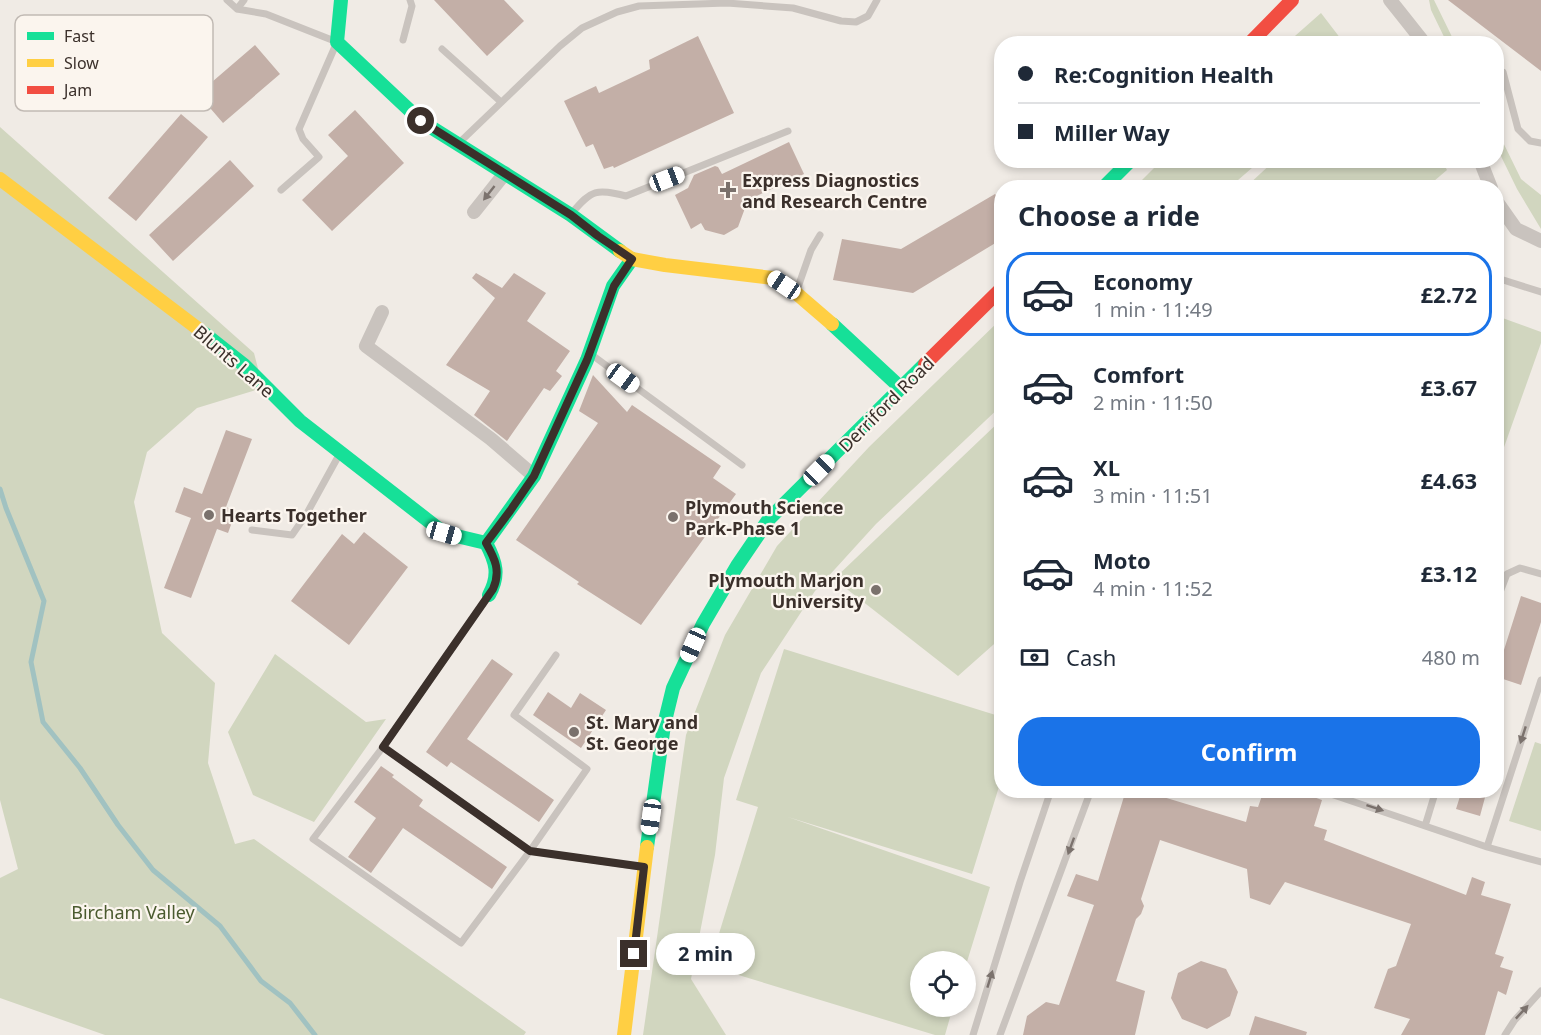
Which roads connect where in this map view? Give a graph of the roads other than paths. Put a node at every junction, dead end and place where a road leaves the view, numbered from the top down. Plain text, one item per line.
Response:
1 (227, 0) edge
2 (244, 0) edge
3 (341, 0) edge
4 (410, 0) edge
5 (877, 0) edge
6 (1292, 0) edge
7 (1390, 0) edge
8 (237, 9) junction
9 (1257, 36) edge
10 (1419, 36) edge
11 (403, 40) dead end
12 (337, 42) junction
13 (442, 49) dead end
14 (1504, 76) edge
15 (501, 102) junction
16 (788, 131) dead end
17 (1541, 143) edge
18 (458, 144) junction
19 (1123, 168) edge
20 (505, 173) junction
21 (0, 179) edge
22 (1111, 180) edge
23 (281, 190) dead end
24 (1504, 212) edge
25 (474, 213) dead end
26 (571, 215) junction
27 (820, 235) dead end
28 (1541, 242) edge
29 (632, 259) junction
30 (1504, 280) edge
31 (1541, 292) edge
32 (796, 293) junction
33 (994, 296) edge
34 (382, 312) dead end
35 (590, 353) junction
36 (901, 388) junction
37 (340, 453) junction
38 (742, 465) dead end
39 (534, 476) junction
40 (252, 530) dead end
41 (486, 543) junction
42 (1541, 574) edge
43 (1504, 582) edge
44 (489, 595) joint
45 (556, 655) dead end
46 (1541, 680) edge
47 (383, 747) junction
48 (1504, 797) edge
49 (1048, 798) edge
50 (1087, 798) edge
51 (1343, 798) edge
52 (1434, 798) edge
53 (1504, 798) edge
54 (1425, 826) junction
55 (1488, 847) junction
56 (530, 851) junction
57 (1540, 864) edge
58 (644, 867) junction
59 (1541, 991) edge
60 (1508, 1034) edge
61 (624, 1035) edge
62 (973, 1035) edge
63 (1000, 1035) edge

1 - 8 lane
2 - 8 lane
3 - 12 street
4 - 11 lane
5 - 15 lane
6 - 9 street
7 - 10 street
8 - 12 lane
12 - 18 street
12 - 23 lane
13 - 15 lane
14 - 17 lane
15 - 18 lane
16 - 26 lane
18 - 20 street
19 - 22 street
20 -> 25 street
20 - 26 street
21 - 37 street, Blunts Lane
24 - 28 street
26 - 29 street
27 - 32 lane
29 - 32 street
29 - 35 street
30 - 31 lane
32 - 36 street
33 - 36 street, Derriford Road
34 - 39 street
35 - 38 lane
35 - 39 street
36 - 58 street, Derriford Road
37 - 40 lane
37 - 41 street, Blunts Lane
39 - 41 street
41 - 44 street
42 - 43 lane
44 - 47 lane
45 - 56 lane
46 -> 48 lane
47 - 56 lane
47 - 56 lane
62 -> 49 lane
50 -> 63 lane
51 -> 54 lane
52 - 54 lane
53 -> 55 lane
54 - 55 lane
55 - 57 lane
56 - 58 lane
58 - 61 street, Derriford Road
60 -> 59 lane

